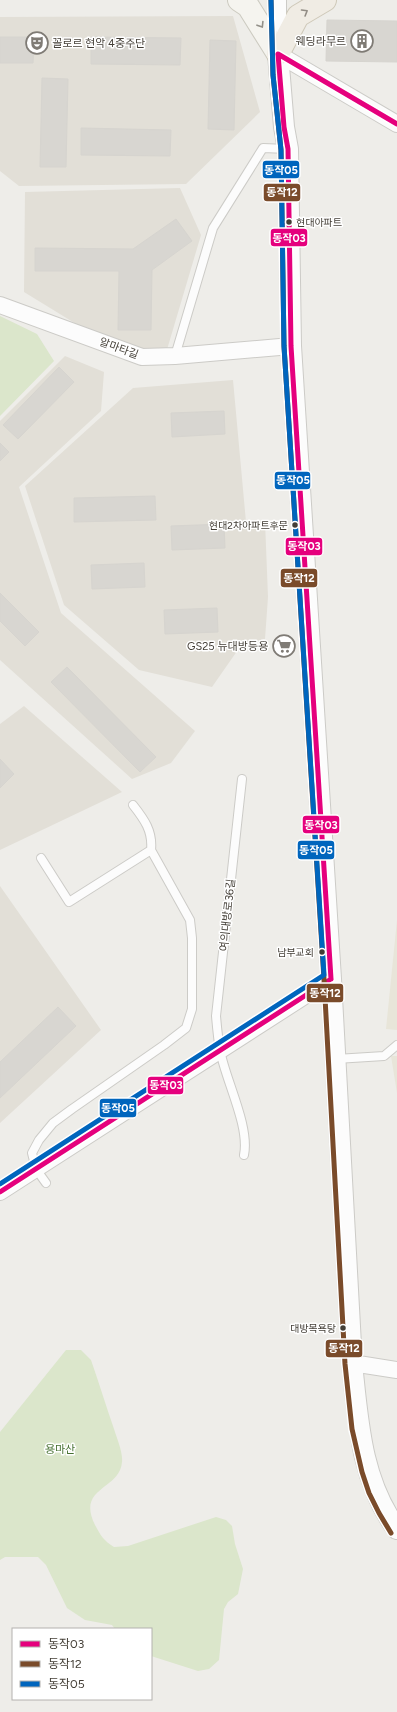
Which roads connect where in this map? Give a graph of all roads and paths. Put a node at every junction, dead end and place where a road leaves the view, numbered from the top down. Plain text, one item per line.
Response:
1 (239, 0) edge
2 (278, 0) edge
3 (325, 0) edge
4 (278, 54) junction
5 (397, 124) edge
6 (288, 149) junction
7 (0, 305) edge
8 (291, 346) junction
9 (175, 356) junction
10 (242, 779) dead end
11 (133, 804) dead end
12 (151, 850) junction
13 (41, 858) dead end
14 (331, 979) junction
15 (397, 1046) edge
16 (220, 1051) junction
17 (336, 1059) junction
18 (244, 1155) dead end
19 (36, 1168) junction
20 (46, 1183) dead end
21 (0, 1192) edge
22 (352, 1363) junction
23 (397, 1370) edge
24 (397, 1529) edge

1 -> 4 main road
2 - 4 street
4 -> 3 main road
4 - 5 street
4 - 6 street
6 - 8 street
6 - 9 lane
7 - 9 street, 알마타길
8 - 9 street, 알마타길
8 - 14 street
10 - 16 lane, 여의대방로36길
11 - 12 lane
12 - 13 lane
12 - 19 lane
14 - 16 street
14 - 17 street
15 - 17 lane
16 - 18 lane, 여의대방로36길
16 - 19 street
17 - 22 street
19 - 20 lane
19 - 21 street
22 - 23 street
22 - 24 street

